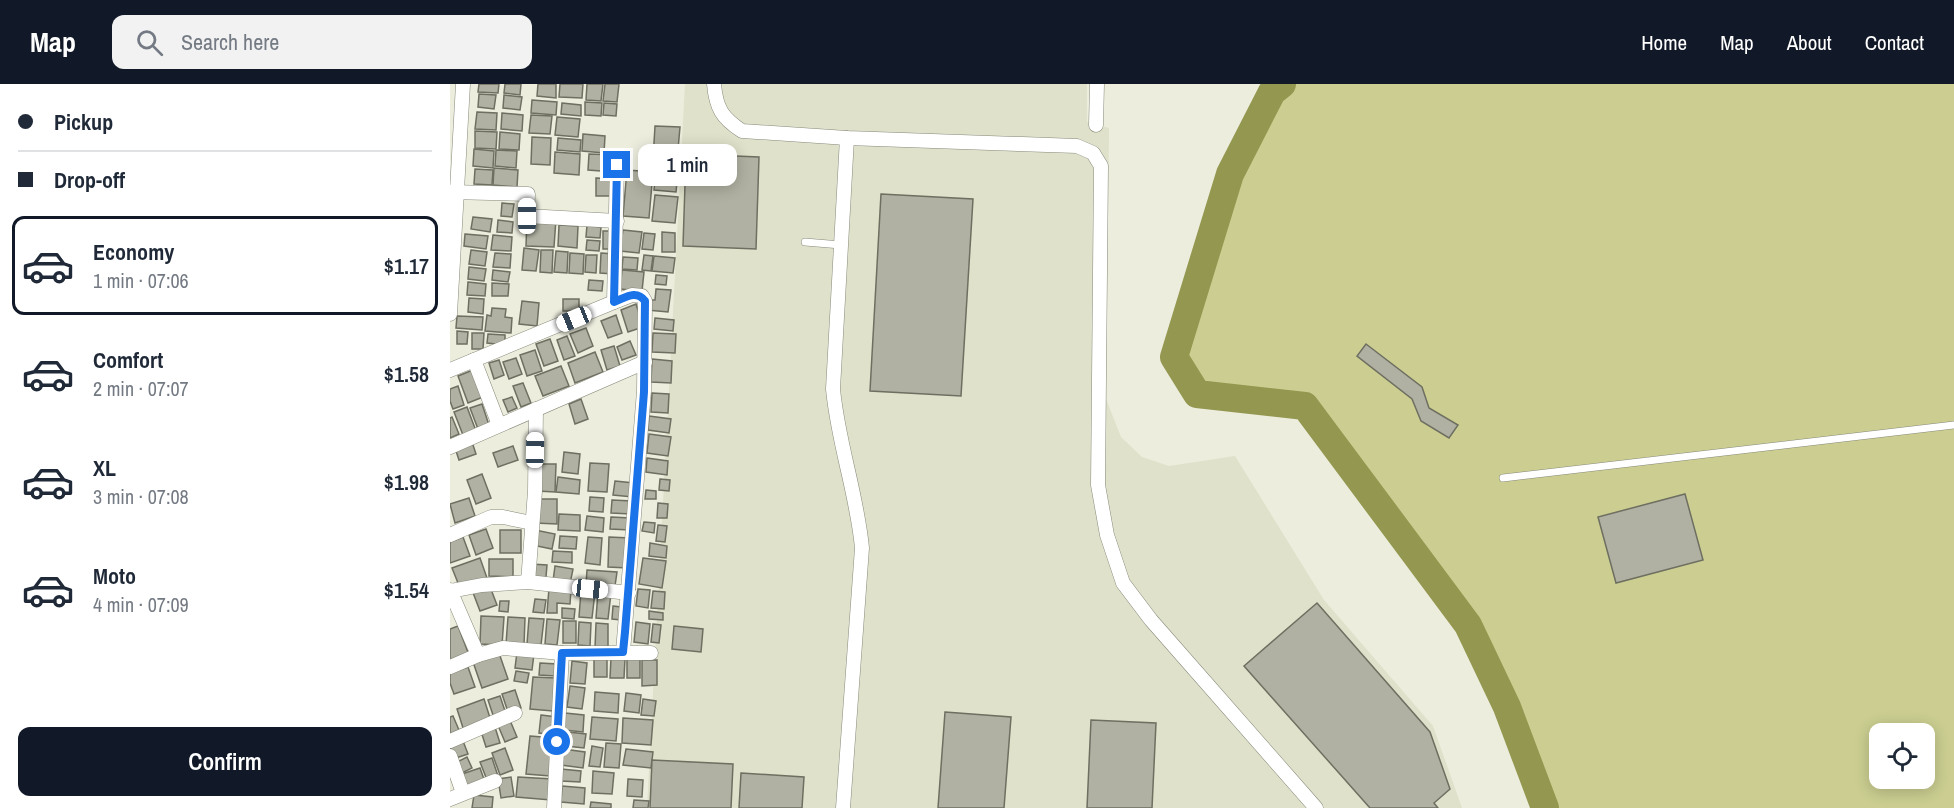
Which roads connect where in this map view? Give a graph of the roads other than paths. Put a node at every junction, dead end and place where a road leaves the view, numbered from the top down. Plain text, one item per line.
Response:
1 (463, 84) edge
2 (714, 84) edge
3 (1097, 84) edge
4 (1096, 125) dead end
5 (847, 138) junction
6 (617, 165) dead end
7 (454, 192) edge
8 (617, 221) junction
9 (805, 242) dead end
10 (841, 245) junction
11 (452, 254) edge
12 (614, 302) junction
13 (450, 314) edge
14 (474, 360) junction
15 (645, 362) junction
16 (450, 370) edge
17 (536, 409) junction
18 (499, 425) junction
19 (1954, 425) edge
20 (450, 447) edge
21 (1503, 478) dead end
22 (532, 523) junction
23 (450, 536) edge
24 (528, 582) junction
25 (450, 591) edge
26 (629, 593) junction
27 (623, 652) junction
28 (562, 653) junction
29 (651, 653) dead end
30 (478, 655) junction
31 (450, 667) edge
32 (515, 713) dead end
33 (450, 741) edge
34 (450, 756) edge
35 (495, 781) dead end
36 (457, 796) edge
37 (554, 808) edge
38 (843, 808) edge
39 (1316, 808) edge

1 - 7 street
2 - 5 street
3 - 4 street
5 - 10 street
5 - 39 street
6 - 8 street
7 - 8 street
7 - 11 street
8 - 12 street
9 - 10 lane
10 - 38 street
11 - 13 street
12 - 14 street
12 - 15 street
14 - 16 street
14 - 18 street
15 - 17 street
15 - 26 street
17 - 18 street
17 - 22 street
18 - 20 street
19 - 21 lane
22 - 23 street
22 - 24 street
24 - 25 street
24 - 26 street
25 - 30 street
26 - 27 street
27 - 28 street
27 - 29 street
28 - 30 street
28 - 37 street
30 - 31 street
32 - 33 street
34 - 36 street
35 - 36 street

